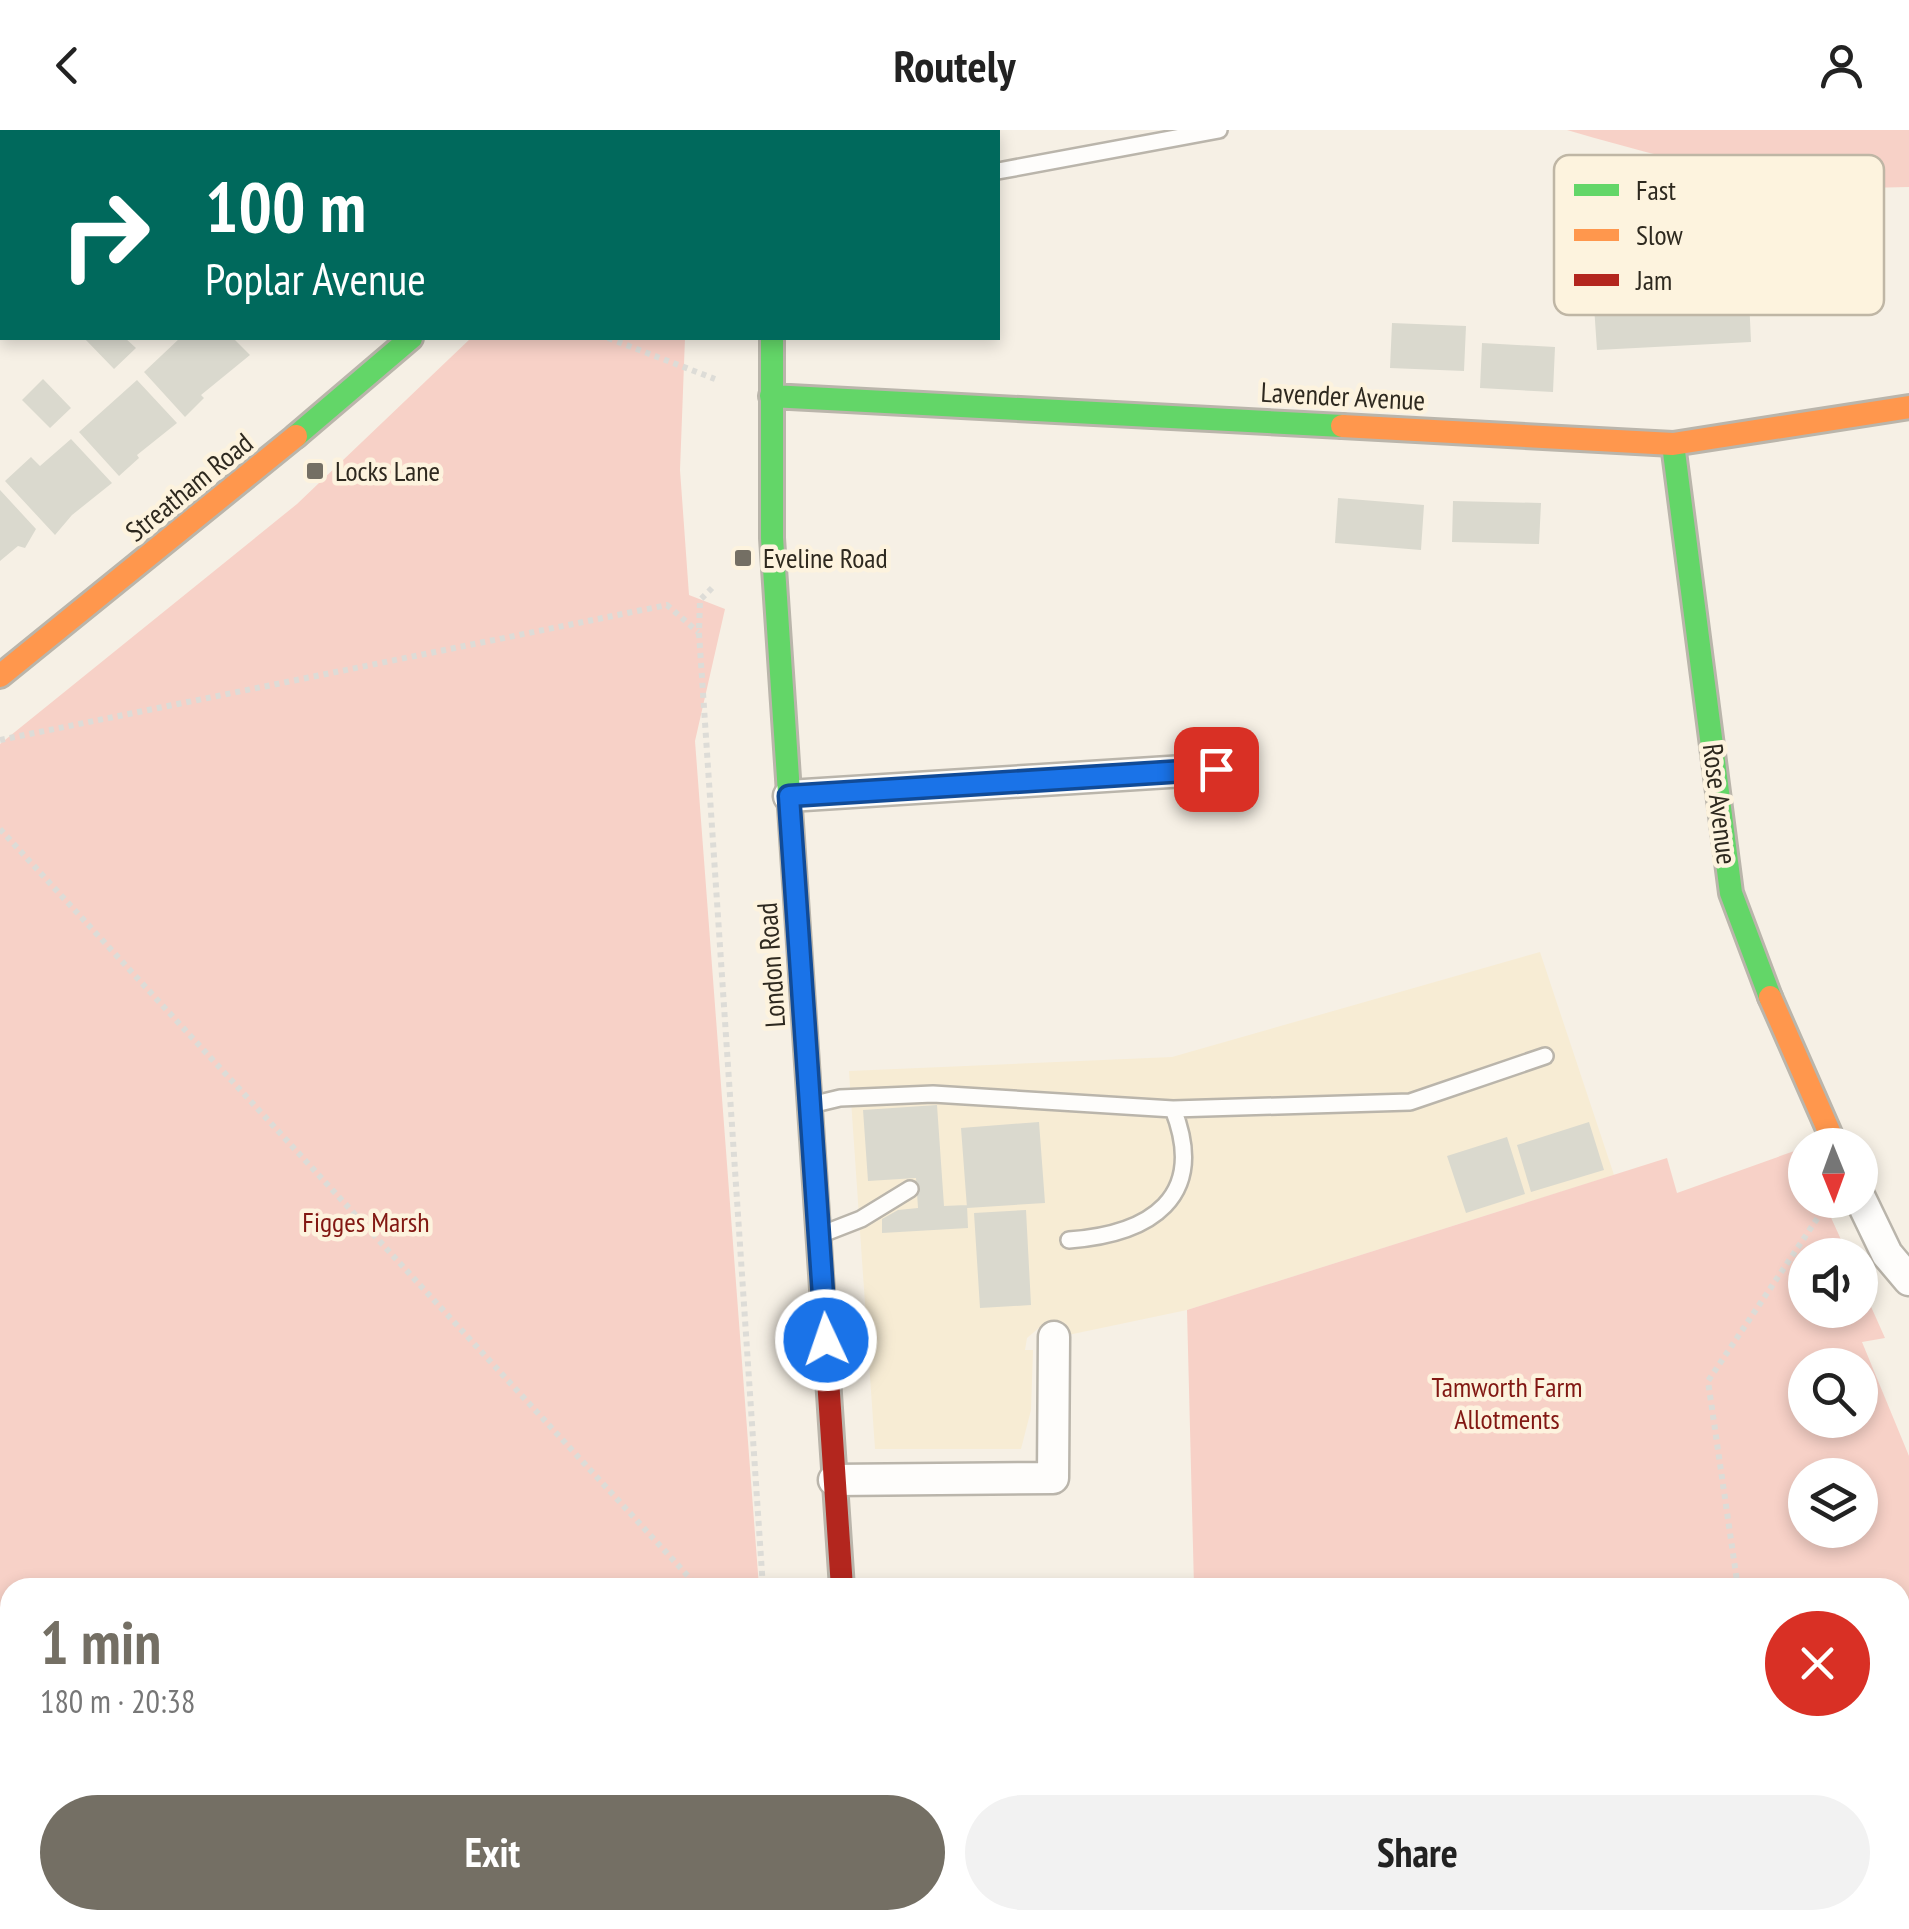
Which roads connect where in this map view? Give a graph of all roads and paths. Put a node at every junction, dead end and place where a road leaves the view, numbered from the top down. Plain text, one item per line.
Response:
1 (1219, 130) edge
2 (1000, 170) edge
3 (409, 340) edge
4 (613, 340) edge
5 (772, 340) edge
6 (715, 379) dead end
7 (770, 396) junction
8 (1909, 407) edge
9 (1673, 444) junction
10 (712, 588) dead end
11 (699, 632) junction
12 (3, 667) edge
13 (0, 740) edge
14 (1216, 769) dead end
15 (789, 796) junction
16 (0, 829) edge
17 (1546, 1056) dead end
18 (811, 1105) junction
19 (1173, 1109) junction
20 (1828, 1128) edge
21 (910, 1189) dead end
22 (1818, 1218) edge
23 (1870, 1218) edge
24 (820, 1235) junction
25 (1069, 1240) dead end
26 (1909, 1280) edge
27 (1054, 1338) dead end
28 (834, 1480) junction
29 (691, 1578) edge
30 (761, 1578) edge
31 (841, 1578) edge
32 (1737, 1578) edge

1 - 2 lane
3 - 12 street, Streatham Road
4 - 6 path
5 - 7 street, London Road
7 - 9 street, Lavender Avenue
7 - 15 street, London Road
8 - 9 street, Lavender Avenue
9 - 20 street, Rose Avenue
10 - 11 path
11 - 13 path
11 - 30 path
14 - 15 street
15 - 18 street, London Road
16 - 29 path
17 - 19 lane
18 - 19 lane
18 - 24 street, London Road
19 - 25 lane
21 - 24 lane
22 - 32 path
23 - 26 street
24 - 28 street, London Road
27 - 28 street
28 - 31 street, London Road

